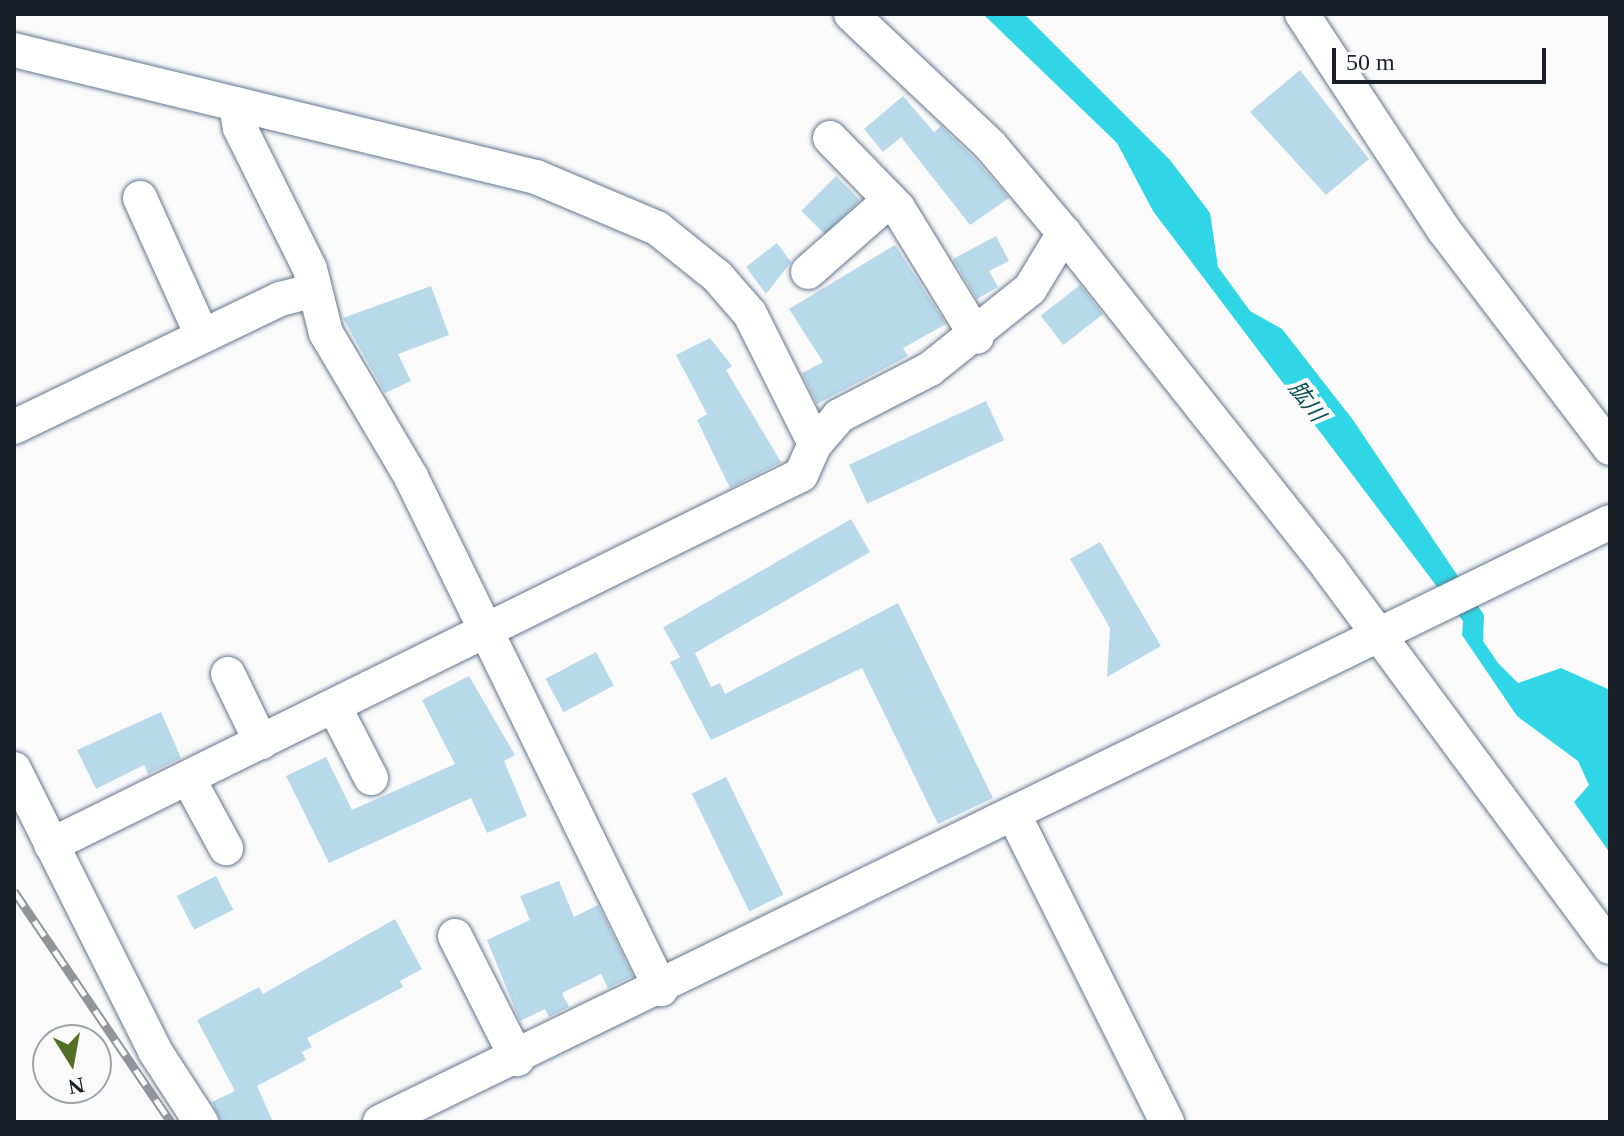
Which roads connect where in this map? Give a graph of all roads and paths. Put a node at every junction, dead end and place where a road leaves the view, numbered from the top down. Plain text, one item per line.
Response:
1 (851, 14) edge
2 (1302, 14) edge
3 (14, 50) edge
4 (236, 104) junction
5 (830, 138) dead end
6 (140, 198) dead end
7 (890, 200) junction
8 (1064, 233) junction
9 (808, 272) dead end
10 (313, 291) junction
11 (202, 335) junction
12 (977, 337) junction
13 (14, 427) edge
14 (815, 444) junction
15 (1610, 448) edge
16 (1610, 522) edge
17 (485, 632) junction
18 (1384, 636) junction
19 (228, 674) dead end
20 (334, 706) junction
21 (261, 742) junction
22 (14, 769) edge
23 (188, 778) junction
24 (371, 778) dead end
25 (1015, 817) junction
26 (51, 845) junction
27 (226, 848) dead end
28 (455, 936) dead end
29 (1610, 947) edge
30 (661, 989) junction
31 (517, 1059) junction
32 (201, 1122) edge
33 (380, 1122) edge
34 (1167, 1122) edge

1 - 8 street
2 - 15 street
3 - 4 street
4 - 10 street
4 - 14 street
5 - 7 street
6 - 11 street
7 - 9 street
7 - 12 street
8 - 12 street
8 - 18 street
10 - 11 street
10 - 17 street
11 - 13 street
12 - 14 street
14 - 17 street
16 - 18 street
17 - 20 street
17 - 30 street
18 - 25 street
18 - 29 street
19 - 21 street
20 - 21 street
20 - 24 street
21 - 23 street
22 - 26 street
23 - 26 street
23 - 27 street
25 - 30 street
25 - 34 street
26 - 32 street
28 - 31 street
30 - 31 street
31 - 33 street

